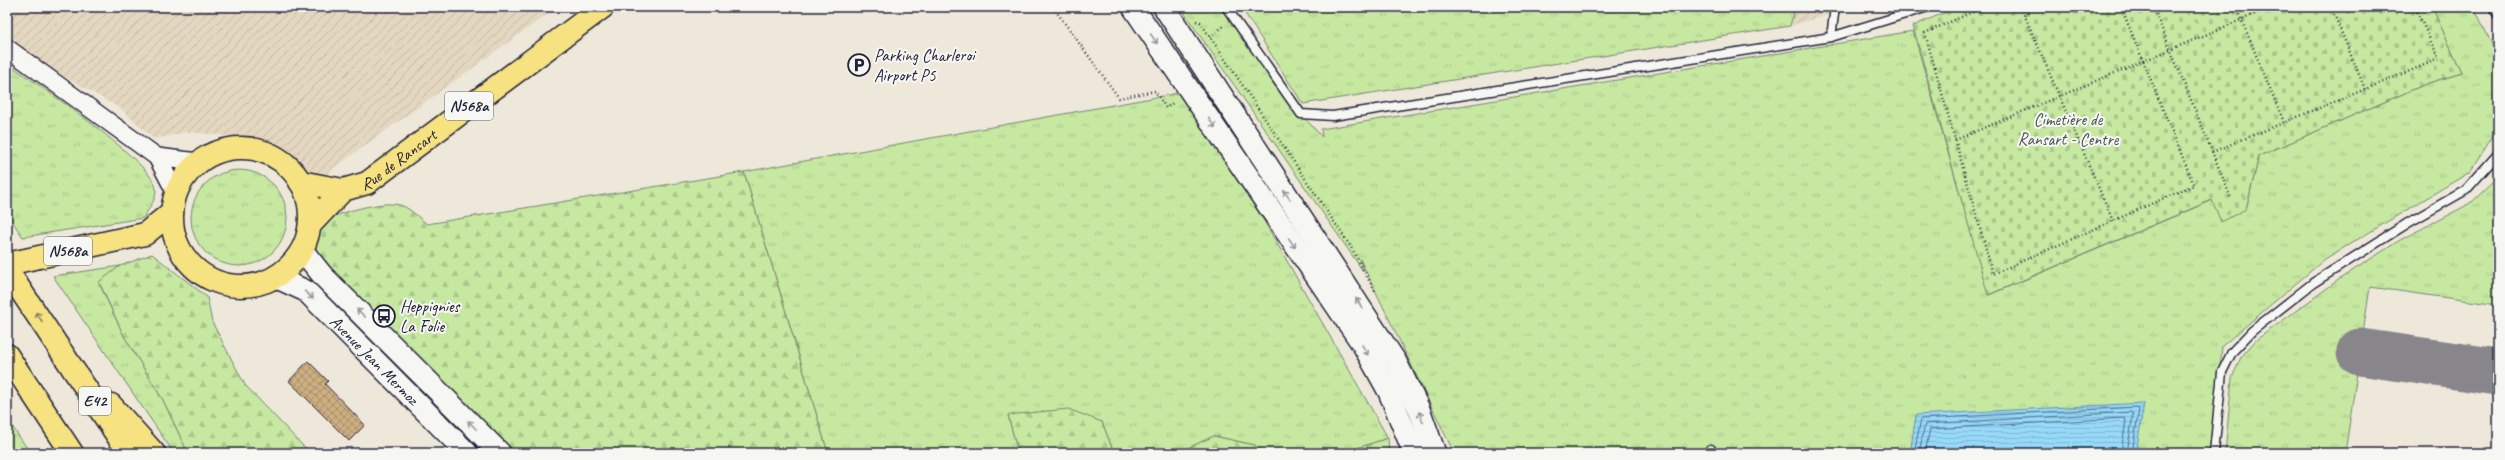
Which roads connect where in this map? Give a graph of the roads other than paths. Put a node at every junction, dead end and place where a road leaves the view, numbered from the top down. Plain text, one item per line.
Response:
1 (603, 7) edge
2 (1133, 7) edge
3 (1164, 7) edge
4 (1226, 7) edge
5 (1835, 7) edge
6 (1928, 7) edge
7 (2493, 7) edge
8 (2498, 15) edge
9 (1831, 37) junction
10 (7, 48) edge
11 (2498, 154) edge
12 (157, 157) junction
13 (198, 162) junction
14 (300, 182) junction
15 (343, 190) junction
16 (174, 203) junction
17 (310, 225) junction
18 (137, 235) junction
19 (302, 250) junction
20 (181, 251) junction
21 (7, 264) edge
22 (7, 270) edge
23 (274, 277) junction
24 (61, 349) junction
25 (7, 355) edge
26 (31, 390) junction
27 (58, 453) edge
28 (72, 453) edge
29 (129, 453) edge
30 (154, 453) edge
31 (467, 453) edge
32 (500, 453) edge
33 (1414, 453) edge
34 (1435, 453) edge
35 (2214, 453) edge

1 - 15 main road, Rue de Ransart / N568a
2 -> 33 street
34 -> 3 street
4 - 9 lane
5 - 9 lane
6 - 9 lane
7 - 8 lane
10 - 12 street
11 - 35 lane
12 - 13 street
12 - 16 street
13 - 14 main road, N568a
13 - 16 main road, N568a
14 - 15 main road, Rue de Ransart / N568a
14 - 17 main road, N568a
15 - 17 main road, Rue de Ransart / N568a
16 - 18 main road, N568a
16 - 20 main road, N568a
17 - 19 main road, N568a
18 - 20 main road, N568a
18 - 21 main road, N568a
19 - 23 main road, N568a
32 -> 19 street, Avenue Jean Mermoz
20 - 23 main road, N568a
24 -> 22 main road, E42
23 -> 31 street, Avenue Jean Mermoz
24 - 29 main road, E42
24 - 30 main road
25 - 26 main road
26 - 27 main road
26 - 28 main road

